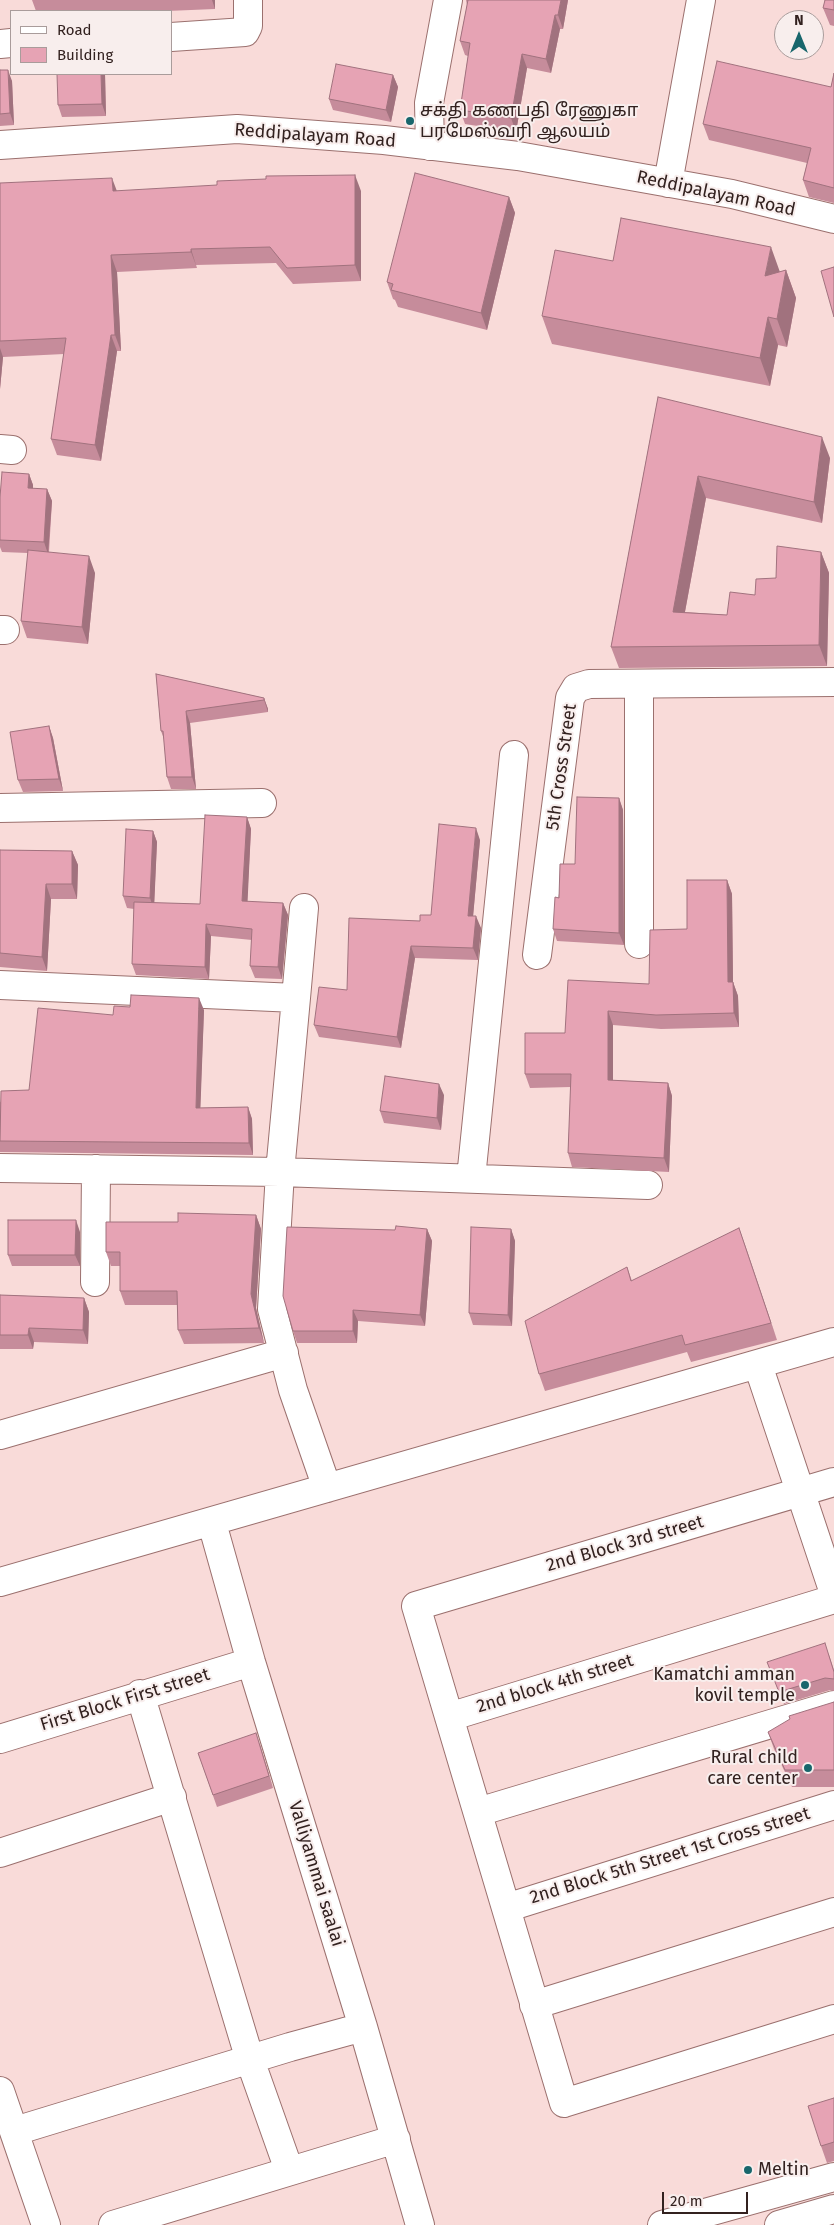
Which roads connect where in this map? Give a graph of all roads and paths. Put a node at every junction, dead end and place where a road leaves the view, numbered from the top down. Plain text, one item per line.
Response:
1 (248, 0) edge
2 (448, 0) edge
3 (701, 0) edge
4 (172, 37) edge
5 (0, 145) edge
6 (430, 146) junction
7 (668, 183) junction
8 (834, 219) edge
9 (834, 682) edge
10 (639, 684) junction
11 (514, 755) dead end
12 (262, 803) dead end
13 (0, 808) edge
14 (304, 908) dead end
15 (639, 944) dead end
16 (537, 955) dead end
17 (0, 985) edge
18 (296, 998) junction
19 (0, 1168) edge
20 (96, 1169) junction
21 (280, 1172) junction
22 (472, 1178) junction
23 (648, 1185) dead end
24 (95, 1282) dead end
25 (834, 1342) edge
26 (284, 1353) junction
27 (758, 1365) junction
28 (0, 1434) edge
29 (834, 1482) edge
30 (328, 1488) junction
31 (800, 1493) junction
32 (212, 1523) junction
33 (0, 1582) edge
34 (834, 1594) edge
35 (834, 1599) edge
36 (251, 1662) junction
37 (140, 1694) junction
38 (834, 1705) edge
39 (449, 1717) junction
40 (0, 1739) edge
41 (172, 1797) junction
42 (834, 1805) edge
43 (478, 1812) junction
44 (0, 1853) edge
45 (506, 1908) junction
46 (834, 1912) edge
47 (534, 2005) junction
48 (834, 2019) edge
49 (364, 2027) junction
50 (250, 2060) junction
51 (0, 2091) edge
52 (15, 2131) junction
53 (396, 2139) junction
54 (289, 2170) junction
55 (834, 2178) edge
56 (834, 2209) edge
57 (46, 2225) edge
58 (113, 2225) edge
59 (420, 2225) edge
60 (662, 2225) edge
61 (779, 2225) edge

1 - 4 street
2 - 6 street
3 - 7 street
5 - 6 street, Reddipalayam Road
6 - 7 street, Reddipalayam Road
7 - 8 street, Reddipalayam Road
9 - 10 street, 5th Cross Street
10 - 15 street
10 - 16 street, 5th Cross Street
11 - 22 street
12 - 13 street
14 - 18 street
17 - 18 street
18 - 21 street
19 - 20 street
20 - 21 street
20 - 24 street
21 - 22 street
21 - 26 street
22 - 23 street
25 - 27 street
26 - 28 street
26 - 30 street
27 - 30 street
27 - 31 street
29 - 31 street, 2nd Block 3rd street
30 - 32 street
31 - 34 street
31 - 39 street, 2nd Block 3rd street
32 - 33 street
32 - 36 street, Valliyammai saalai
35 - 39 street, 2nd block 4th street
36 - 37 street, First Block First street
36 - 49 street, Valliyammai saalai
37 - 40 street, First Block First street
37 - 41 street
38 - 43 street
39 - 43 street
41 - 44 street
41 - 50 street
42 - 45 street, 2nd Block 5th Street 1st Cross street
43 - 45 street
45 - 47 street
46 - 47 street
47 - 48 street
49 - 50 street
49 - 53 street, Valliyammai saalai
50 - 52 street
50 - 54 street
51 - 52 street
52 - 57 street
53 - 54 street
53 - 59 street, Valliyammai saalai
54 - 58 street
55 - 60 street
56 - 61 street

